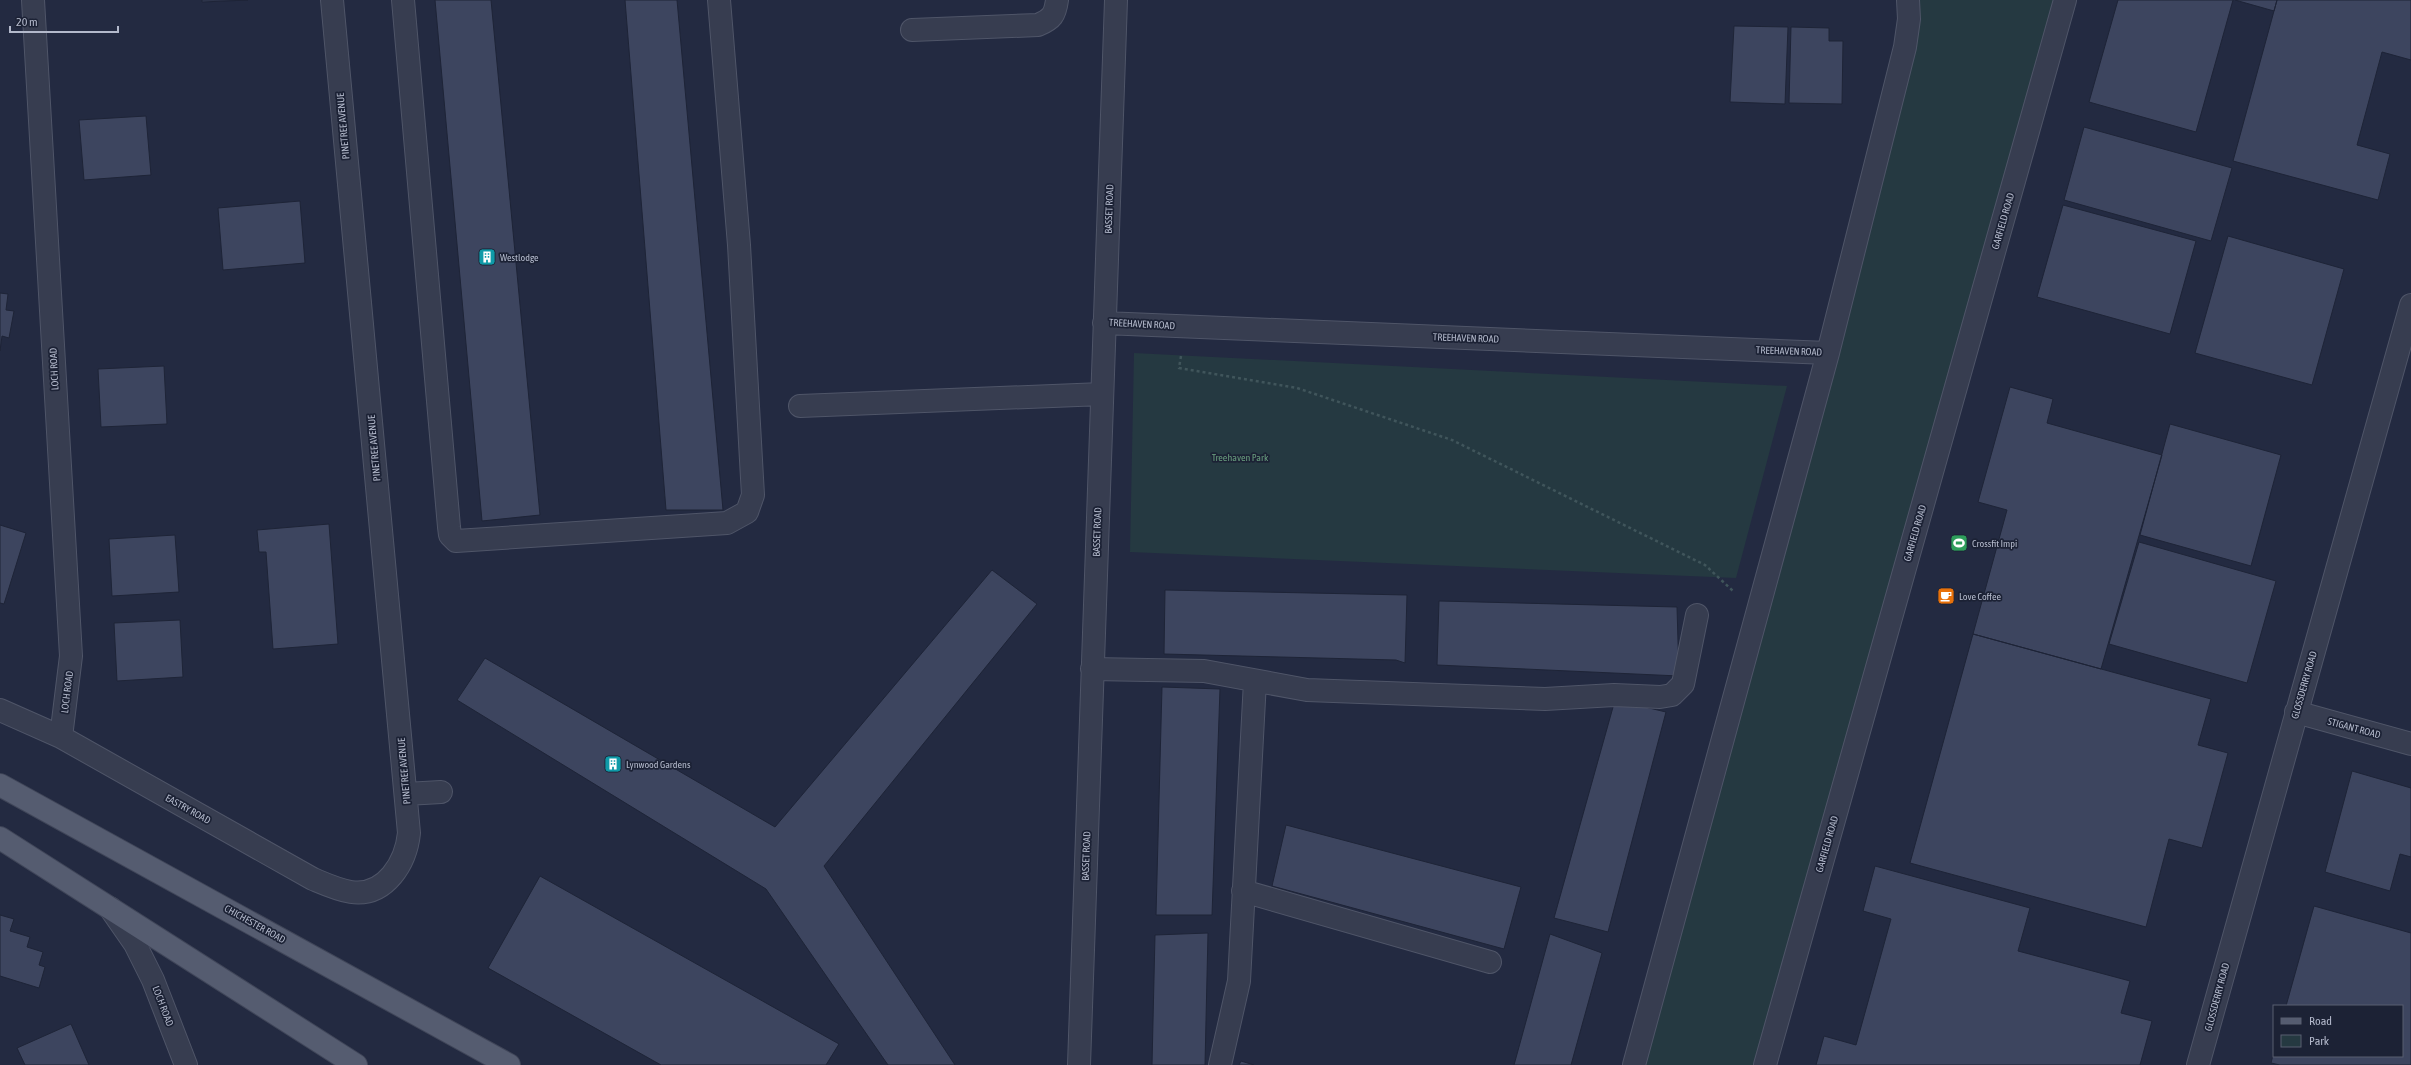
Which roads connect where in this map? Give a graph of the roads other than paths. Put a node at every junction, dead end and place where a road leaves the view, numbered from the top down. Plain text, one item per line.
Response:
1 (33, 0) edge
2 (332, 0) edge
3 (403, 0) edge
4 (719, 0) edge
5 (1057, 0) edge
6 (1116, 0) edge
7 (1908, 0) edge
8 (2065, 0) edge
9 (912, 30) dead end
10 (2411, 305) edge
11 (1104, 323) junction
12 (1828, 353) junction
13 (1102, 394) junction
14 (800, 406) dead end
15 (1697, 614) dead end
16 (1092, 669) junction
17 (1255, 681) junction
18 (0, 710) edge
19 (2296, 712) junction
20 (61, 737) junction
21 (2411, 744) edge
22 (0, 785) edge
23 (441, 792) dead end
24 (406, 794) junction
25 (0, 838) edge
26 (379, 886) joint
27 (1244, 891) junction
28 (110, 908) junction
29 (1490, 962) dead end
30 (334, 1059) edge
31 (186, 1065) edge
32 (356, 1065) edge
33 (509, 1065) edge
34 (1079, 1065) edge
35 (1220, 1065) edge
36 (1634, 1065) edge
37 (1765, 1065) edge
38 (2198, 1065) edge

1 - 20 street, LOCH ROAD
2 - 24 street, PINETREE AVENUE
3 - 4 street
5 - 9 street
6 - 11 street, BASSET ROAD
7 - 12 street
8 - 37 street, GARFIELD ROAD
10 - 19 street, GLOSSDERRY ROAD
11 - 12 street, TREEHAVEN ROAD
11 - 13 street, BASSET ROAD
12 - 36 street
13 - 14 street
13 - 16 street, BASSET ROAD
15 - 17 street
16 - 17 street
16 - 34 street, BASSET ROAD
17 - 27 street
18 - 20 street, EASTRY ROAD
19 - 21 street, STIGANT ROAD
19 - 38 street, GLOSSDERRY ROAD
20 - 26 street, EASTRY ROAD
22 - 33 main road, CHICHESTER ROAD
23 - 24 street
24 - 26 street, PINETREE AVENUE
25 - 28 main road
27 - 29 street
27 - 35 street
28 - 30 main road
28 - 31 street, LOCH ROAD
30 - 32 main road

